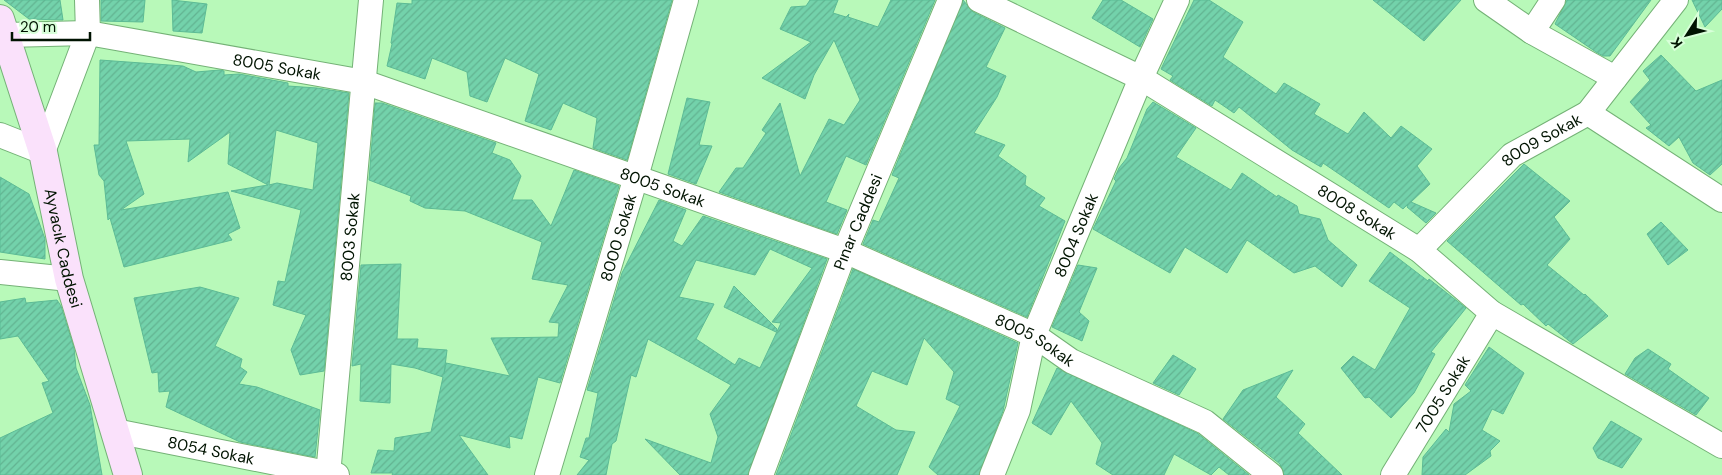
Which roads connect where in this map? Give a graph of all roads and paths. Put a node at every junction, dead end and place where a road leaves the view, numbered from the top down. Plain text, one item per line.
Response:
1 (87, 0) edge
2 (372, 0) edge
3 (686, 0) edge
4 (950, 0) edge
5 (979, 0) edge
6 (1177, 0) edge
7 (1486, 0) edge
8 (1553, 0) edge
9 (1676, 0) edge
10 (3, 27) edge
11 (1532, 32) junction
12 (88, 33) junction
13 (1142, 78) junction
14 (1615, 78) junction
15 (364, 82) junction
16 (1588, 113) junction
17 (0, 136) edge
18 (43, 152) junction
19 (636, 177) junction
20 (1722, 200) edge
21 (1419, 250) junction
22 (845, 251) junction
23 (0, 272) edge
24 (69, 278) junction
25 (1492, 313) junction
26 (1034, 335) junction
27 (115, 431) junction
28 (1722, 446) edge
29 (331, 474) edge
30 (128, 475) edge
31 (547, 475) edge
32 (760, 475) edge
33 (992, 475) edge
34 (1271, 475) edge
35 (1393, 475) edge

1 - 12 street
2 - 15 street, 8003 Sokak
3 - 19 street, 8000 Sokak
4 - 22 street, Pınar Caddesi
5 - 13 street, 8008 Sokak
6 - 13 street, 8004 Sokak
7 - 11 street
8 - 11 street
9 - 14 street, 8009 Sokak
10 - 12 street, 8005 Sokak
10 - 18 street, Ayvacık Caddesi
11 - 14 street
12 - 15 street, 8005 Sokak
12 - 18 street
13 - 21 street, 8008 Sokak
13 - 26 street, 8004 Sokak
14 - 16 street, 8009 Sokak
15 - 19 street, 8005 Sokak
15 - 29 street, 8003 Sokak
16 - 20 street
16 - 21 street, 8009 Sokak
17 - 18 street
18 - 24 street, Ayvacık Caddesi
19 - 22 street, 8005 Sokak
19 - 31 street, 8000 Sokak
21 - 25 street, 8008 Sokak
22 - 26 street, 8005 Sokak
22 - 32 street, Pınar Caddesi
23 - 24 street
24 - 27 street, Ayvacık Caddesi
25 - 28 street, 8008 Sokak
25 - 35 street, 7005 Sokak
26 - 33 street, 8004 Sokak
26 - 34 street, 8005 Sokak
27 - 29 street, 8054 Sokak
27 - 30 street, Ayvacık Caddesi

